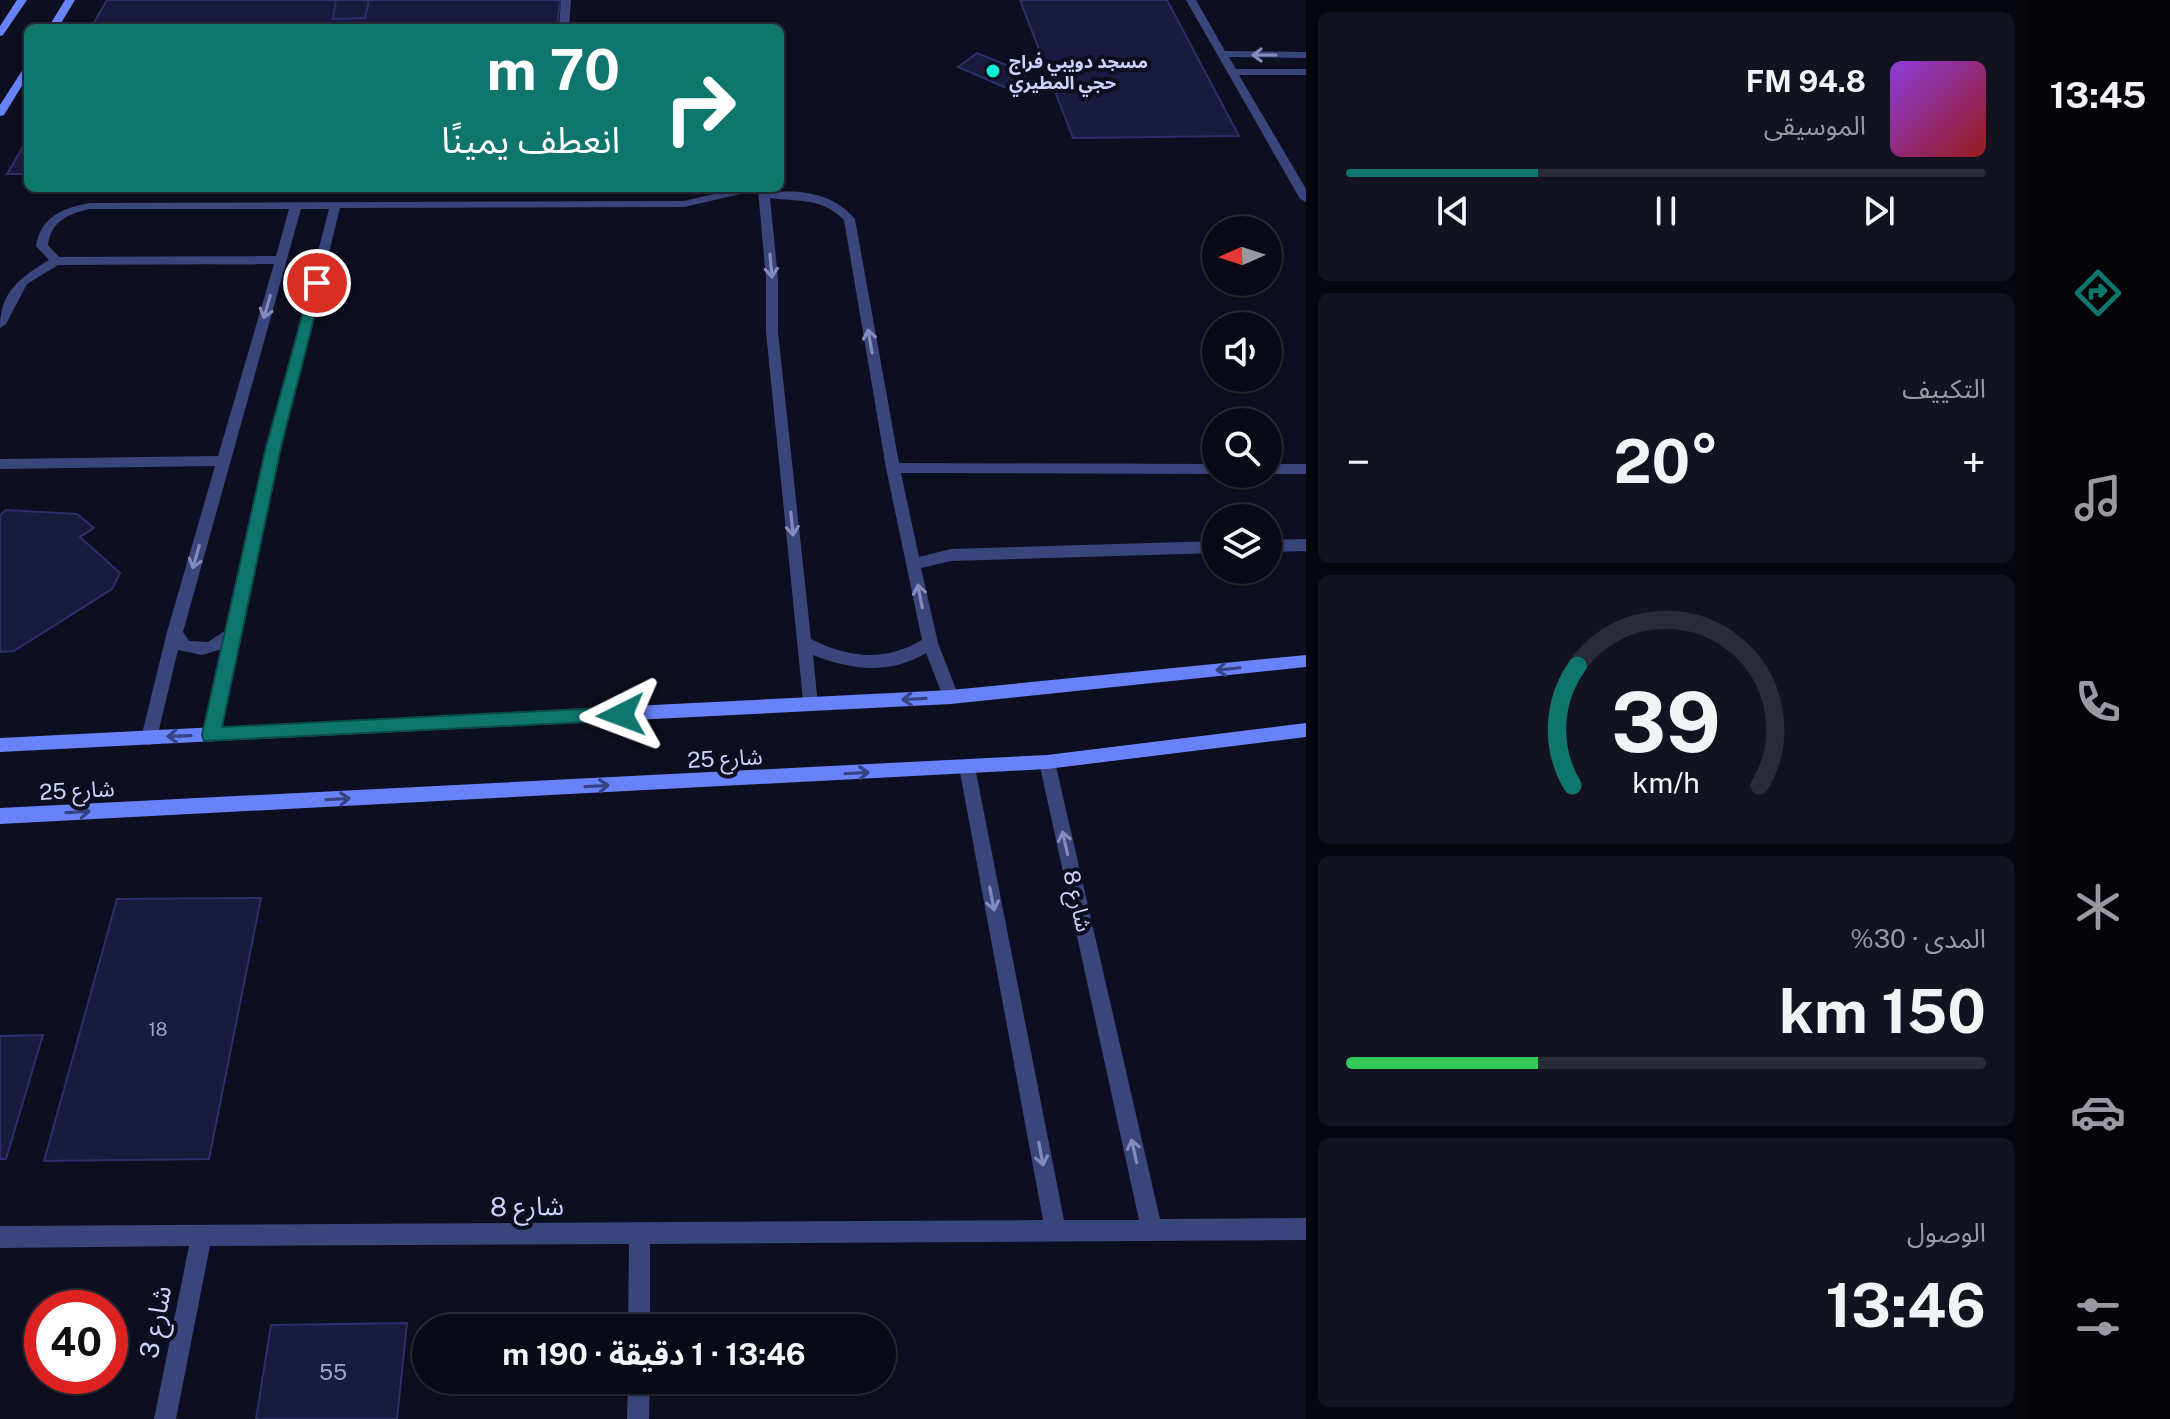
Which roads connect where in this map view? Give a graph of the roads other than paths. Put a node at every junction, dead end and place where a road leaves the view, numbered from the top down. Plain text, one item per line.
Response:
1 (22, 0) edge
2 (70, 0) edge
3 (566, 0) edge
4 (1191, 0) edge
5 (55, 24) edge
6 (564, 24) edge
7 (0, 33) edge
8 (1223, 54) junction
9 (1306, 55) edge
10 (1233, 72) junction
11 (1306, 72) edge
12 (24, 74) edge
13 (0, 113) edge
14 (550, 192) edge
15 (736, 192) edge
16 (764, 192) edge
17 (769, 192) edge
18 (1306, 199) edge
19 (549, 203) junction
20 (336, 204) junction
21 (296, 205) junction
22 (280, 260) junction
23 (56, 261) junction
24 (22, 282) junction
25 (0, 289) edge
26 (0, 324) edge
27 (224, 461) junction
28 (0, 464) edge
29 (893, 468) junction
30 (1202, 469) edge
31 (1282, 469) edge
32 (1306, 469) edge
33 (1306, 545) edge
34 (1282, 546) edge
35 (1202, 547) edge
36 (914, 564) junction
37 (175, 632) junction
38 (231, 635) junction
39 (804, 643) junction
40 (930, 643) junction
41 (1306, 661) edge
42 (951, 697) junction
43 (810, 705) junction
44 (1306, 730) edge
45 (211, 735) junction
46 (149, 738) junction
47 (0, 745) edge
48 (1047, 762) junction
49 (967, 767) junction
50 (0, 816) edge
51 (1151, 1227) junction
52 (1055, 1228) junction
53 (1306, 1229) edge
54 (640, 1233) junction
55 (0, 1237) edge
56 (201, 1237) junction
57 (639, 1314) edge
58 (639, 1394) edge
59 (165, 1419) edge
60 (638, 1419) edge

1 - 7 street
2 - 5 street
3 - 6 street
4 - 8 street
9 -> 8 street
8 - 10 street
10 - 11 street
10 - 18 street
12 - 13 street
14 - 19 street
15 - 19 street
16 -> 39 street
29 -> 17 street
19 - 20 street
20 - 21 street
20 - 38 street
21 - 22 street
21 - 23 street
22 - 23 street
22 -> 27 street
23 - 24 street
24 - 25 street
24 - 26 street
27 - 28 street
27 -> 37 street
29 - 30 street
29 - 36 street
31 - 32 street
33 - 34 street
35 - 36 street
40 -> 36 street
37 - 38 street
37 - 46 street
38 - 45 street
39 - 40 street
39 - 43 street
40 - 42 street
41 -> 42 street
42 -> 43 street
43 - 45 street
44 - 48 street, شارع 25
45 -> 46 street
46 - 47 street
48 - 49 street, شارع 25
51 -> 48 street, شارع 8
50 -> 49 street, شارع 25
49 -> 52 street
51 - 52 street, شارع 8
51 - 53 street, شارع 8
52 - 54 street, شارع 8
54 - 56 street, شارع 8
54 - 57 street
55 - 56 street, شارع 8
56 - 59 street, شارع 3
58 - 60 street

